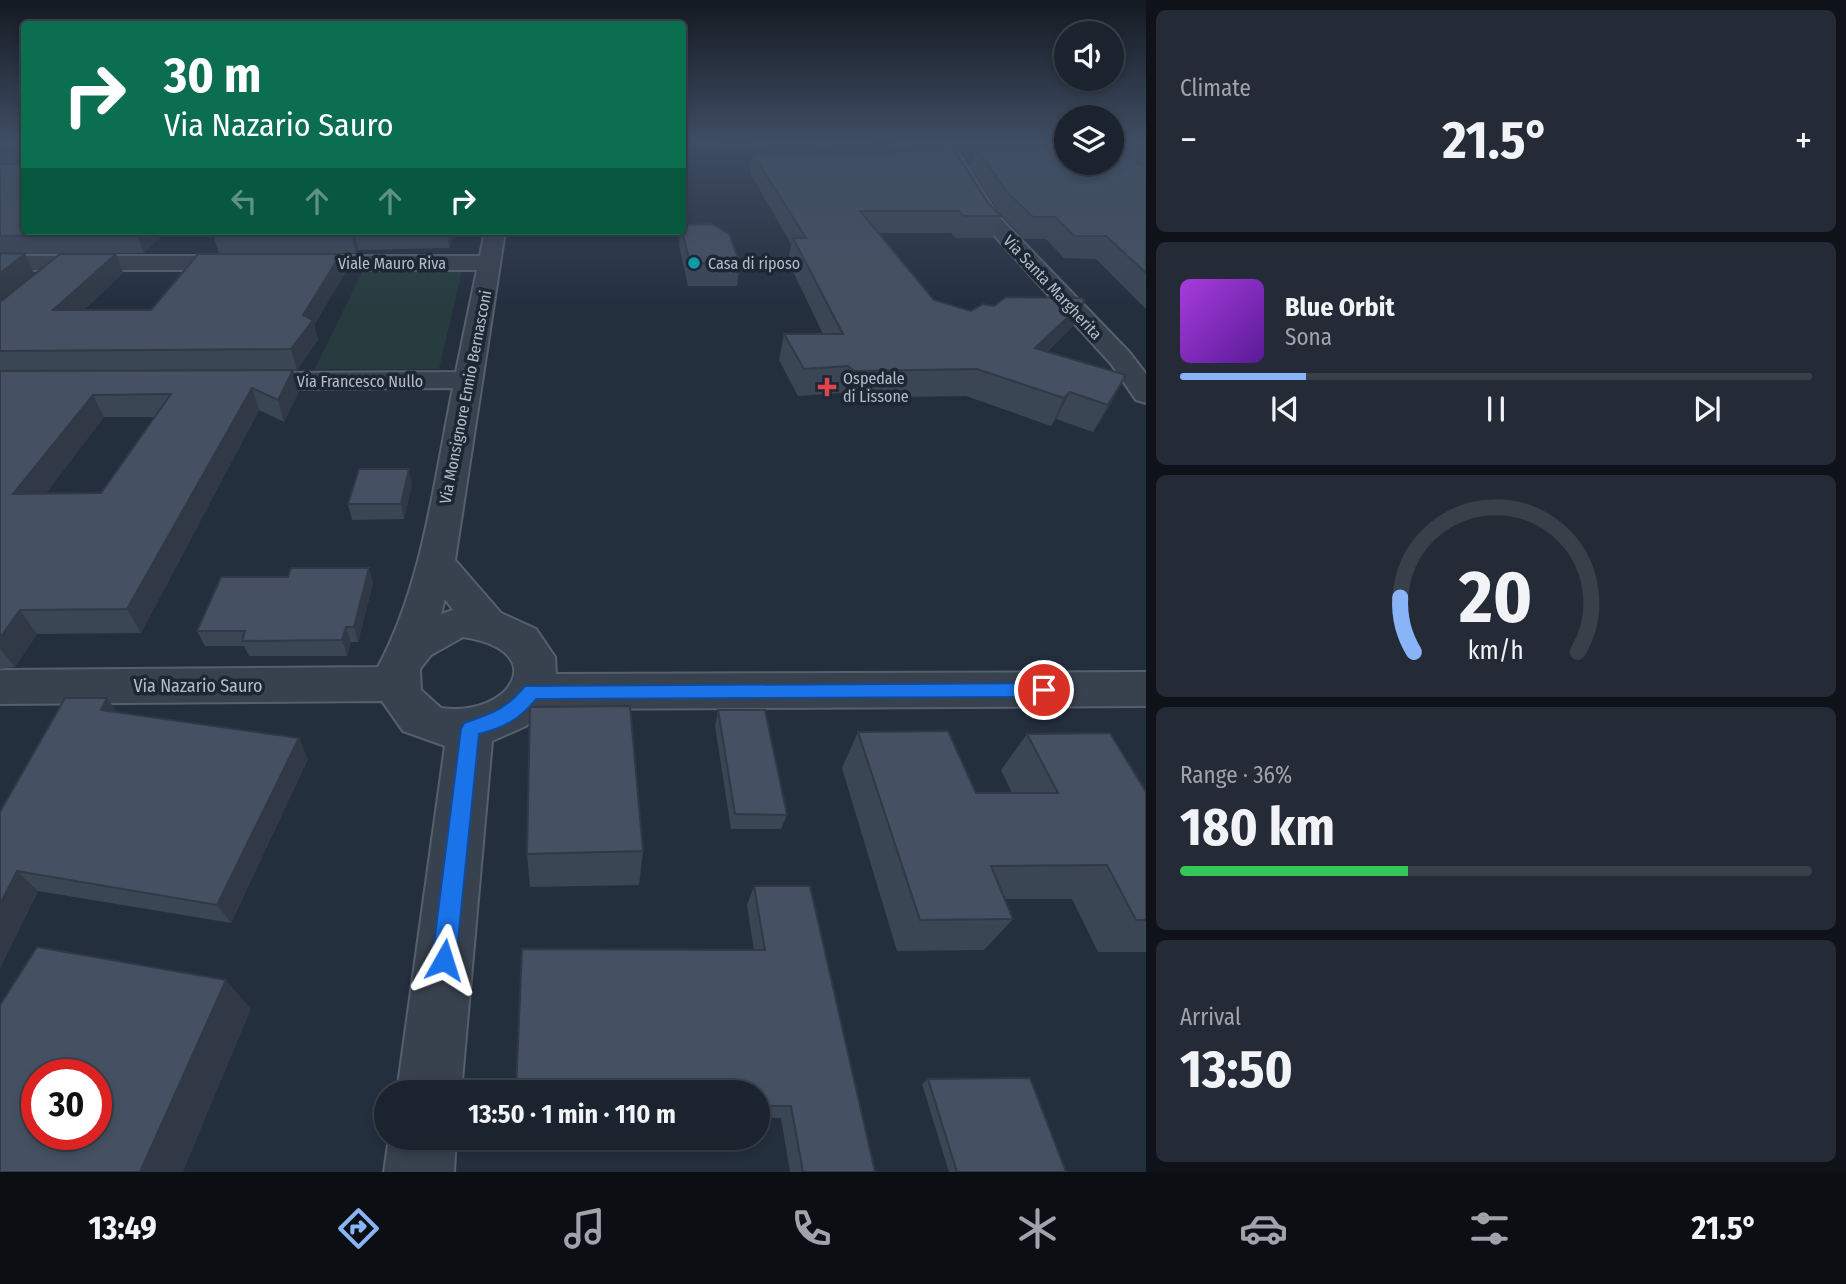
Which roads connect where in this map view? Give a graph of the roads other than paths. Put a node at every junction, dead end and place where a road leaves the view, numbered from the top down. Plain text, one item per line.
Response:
1 (979, 196) edge
2 (494, 235) edge
3 (0, 263) edge
4 (62, 263) junction
5 (489, 263) junction
6 (31, 289) edge
7 (469, 380) junction
8 (223, 381) edge
9 (1146, 394) edge
10 (436, 562) junction
11 (486, 623) junction
12 (404, 665) junction
13 (0, 687) edge
14 (1146, 690) edge
15 (531, 692) junction
16 (470, 729) junction
17 (430, 1080) edge
18 (422, 1150) edge
19 (419, 1172) edge

1 - 9 street, Via Santa Margherita
2 - 5 street, Via Monsignore Ennio Bernasconi
3 - 4 street, Viale Mauro Riva
4 - 5 street, Viale Mauro Riva
4 - 6 street
5 - 7 street, Via Monsignore Ennio Bernasconi
7 - 8 street, Via Francesco Nullo
7 - 10 street, Via Monsignore Ennio Bernasconi
10 - 11 street
10 - 12 street, Via Monsignore Ennio Bernasconi
11 - 12 street, Via Nazario Sauro
11 - 15 street, Via Nazario Sauro
12 - 13 street, Via Nazario Sauro
12 - 16 street
14 - 15 street
15 - 16 street
16 - 17 street
18 - 19 street

